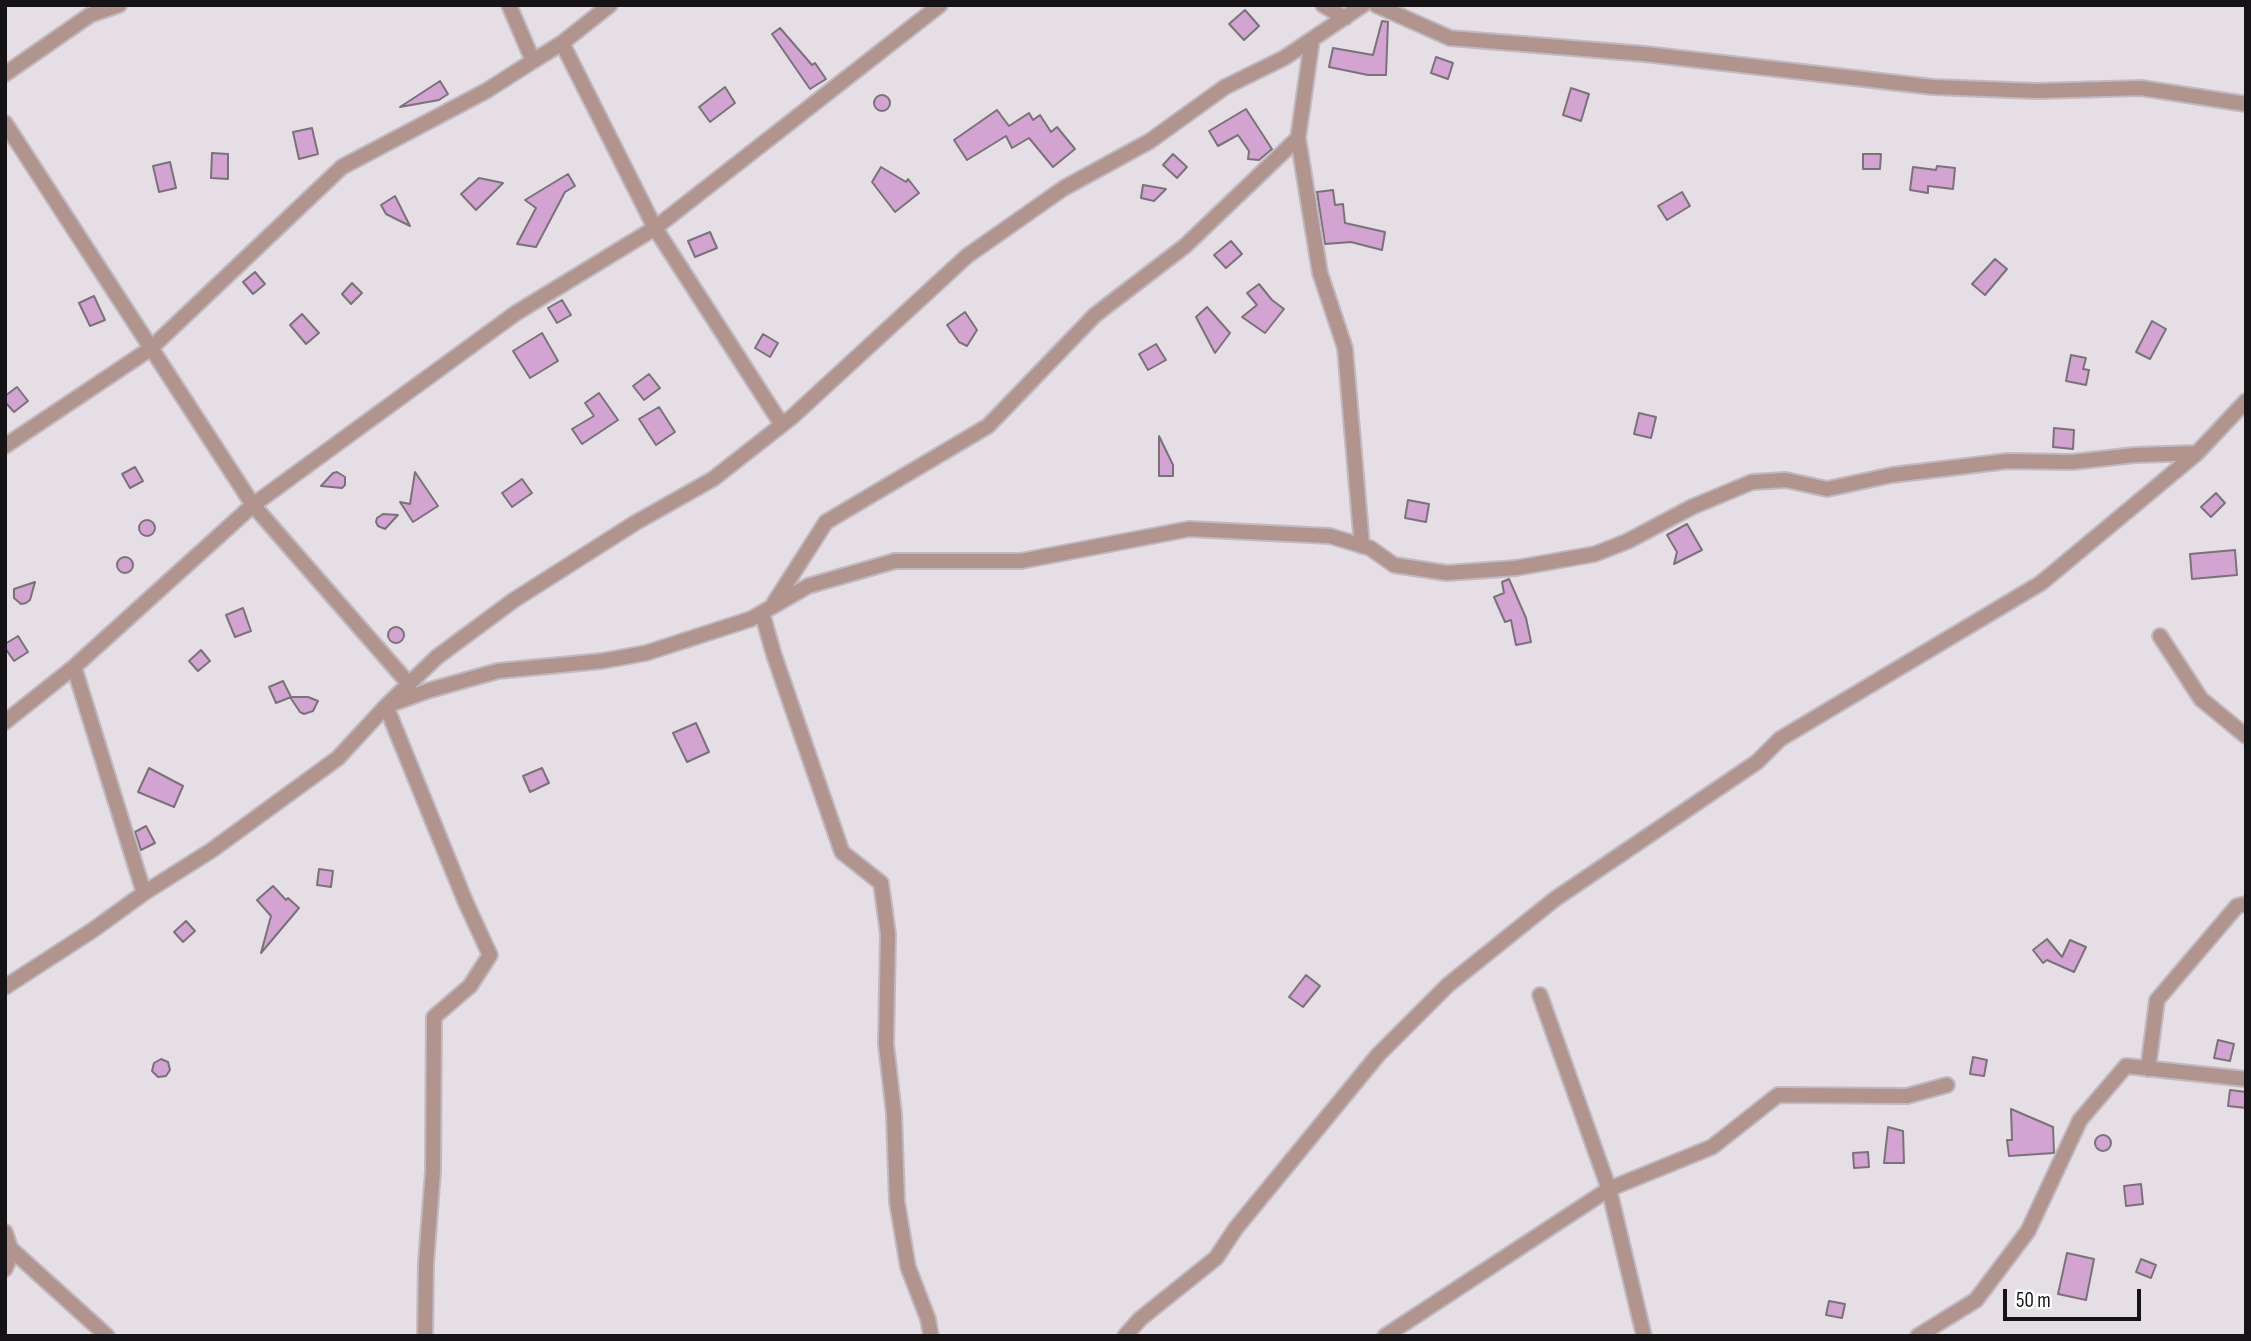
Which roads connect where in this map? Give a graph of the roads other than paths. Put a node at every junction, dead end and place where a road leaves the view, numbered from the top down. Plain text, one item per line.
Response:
1 (119, 5) edge
2 (509, 5) edge
3 (610, 5) edge
4 (940, 5) edge
5 (1323, 5) edge
6 (1363, 5) edge
7 (1376, 5) edge
8 (1345, 18) junction
9 (1312, 40) junction
10 (562, 43) junction
11 (533, 61) junction
12 (5, 74) edge
13 (2246, 104) edge
14 (5, 123) edge
15 (1298, 138) junction
16 (655, 228) junction
17 (150, 349) junction
18 (2246, 401) edge
19 (782, 425) junction
20 (5, 446) edge
21 (2197, 453) junction
22 (253, 505) junction
23 (1362, 546) junction
24 (767, 610) junction
25 (2160, 636) dead end
26 (74, 667) junction
27 (409, 684) junction
28 (386, 706) junction
29 (5, 722) edge
30 (2246, 736) edge
31 (144, 893) junction
32 (2246, 904) edge
33 (5, 987) edge
34 (1540, 995) dead end
35 (2148, 1069) junction
36 (2246, 1080) edge
37 (1947, 1085) dead end
38 (1609, 1189) junction
39 (5, 1232) edge
40 (8, 1252) edge
41 (5, 1269) edge
42 (107, 1336) edge
43 (425, 1336) edge
44 (931, 1336) edge
45 (1125, 1336) edge
46 (1385, 1336) edge
47 (1644, 1336) edge
48 (1918, 1336) edge

1 - 12 street
2 - 11 street
3 - 10 street
4 - 16 street
5 - 8 street
6 - 8 street
7 - 13 street
8 - 9 street
9 - 15 street
9 - 19 street
10 - 11 street
10 - 16 street
11 - 17 street
14 - 17 street
15 - 23 street
15 - 24 street
16 - 19 street
16 - 22 street
17 - 20 street
17 - 22 street
18 - 21 street
19 - 27 street
21 - 23 street
21 - 45 street
22 - 26 street
22 - 27 street
23 - 24 street
24 - 28 street
24 - 44 street
25 - 30 street
26 - 29 street
26 - 31 street
27 - 28 street
28 - 31 street
28 - 43 street
31 - 33 street
32 - 35 street
34 - 38 street
35 - 36 street
35 - 48 street
37 - 38 street
38 - 46 street
38 - 47 street
39 - 40 street
40 - 41 street
40 - 42 street

